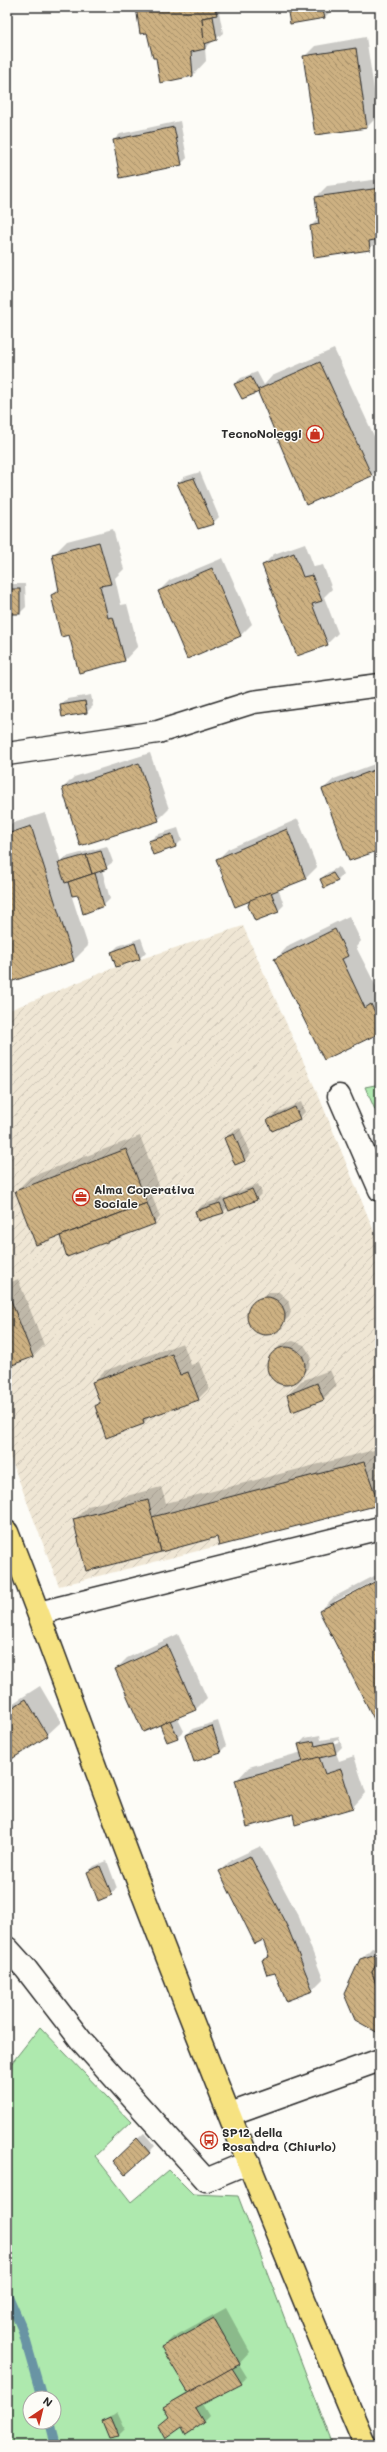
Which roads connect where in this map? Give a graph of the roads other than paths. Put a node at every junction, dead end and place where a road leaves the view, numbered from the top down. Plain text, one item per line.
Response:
1 (380, 685) edge
2 (7, 754) edge
3 (339, 1096) dead end
4 (380, 1190) edge
5 (380, 1528) edge
6 (7, 1532) edge
7 (39, 1613) junction
8 (7, 1948) edge
9 (380, 2060) edge
10 (230, 2114) junction
11 (249, 2162) junction
12 (365, 2445) edge

1 - 2 street
3 - 4 street
5 - 7 street
6 - 7 main road
7 - 10 main road
8 - 11 street
9 - 10 street
10 - 11 main road
11 - 12 main road

